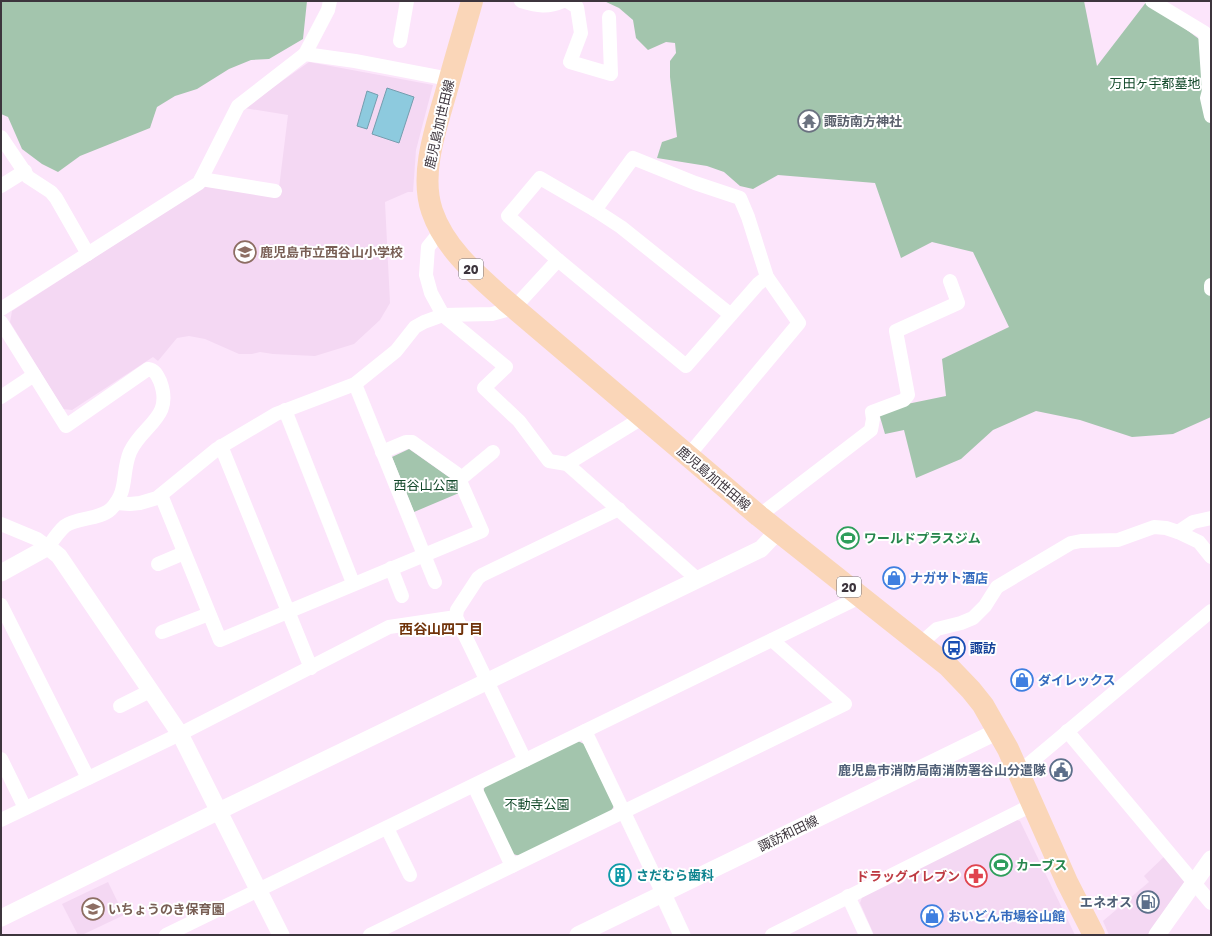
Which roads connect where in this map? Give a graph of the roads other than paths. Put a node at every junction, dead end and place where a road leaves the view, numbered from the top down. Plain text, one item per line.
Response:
1 (330, 1) edge
2 (408, 1) edge
3 (472, 1) edge
4 (521, 1) edge
5 (563, 1) edge
6 (567, 1) edge
7 (1152, 1) edge
8 (609, 17) dead end
9 (400, 42) dead end
10 (305, 54) junction
11 (449, 79) junction
12 (1210, 87) edge
13 (1211, 116) edge
14 (1, 136) edge
15 (25, 171) junction
16 (200, 179) junction
17 (1, 186) edge
18 (275, 191) dead end
19 (594, 210) junction
20 (441, 231) junction
21 (88, 254) junction
22 (558, 260) junction
23 (767, 277) junction
24 (950, 281) dead end
25 (1211, 285) edge
26 (1211, 289) edge
27 (514, 308) junction
28 (1, 309) edge
29 (731, 314) junction
30 (442, 315) junction
31 (1, 322) edge
32 (34, 376) junction
33 (354, 384) junction
34 (1, 398) edge
35 (285, 410) junction
36 (642, 418) junction
37 (221, 446) junction
38 (382, 452) junction
39 (493, 452) dead end
40 (688, 456) junction
41 (567, 464) junction
42 (459, 480) junction
43 (161, 495) junction
44 (116, 503) junction
45 (618, 509) junction
46 (759, 516) junction
47 (1211, 518) edge
48 (1, 524) edge
49 (778, 531) junction
50 (1178, 532) junction
51 (48, 547) junction
52 (184, 553) junction
53 (424, 554) junction
54 (1211, 557) edge
55 (158, 564) dead end
56 (391, 568) junction
57 (1, 573) edge
58 (697, 579) junction
59 (435, 582) dead end
60 (353, 583) junction
61 (402, 596) dead end
62 (862, 596) junction
63 (1, 605) edge
64 (288, 611) junction
65 (1211, 611) edge
66 (209, 614) junction
67 (456, 617) junction
68 (162, 632) dead end
69 (772, 640) junction
70 (920, 643) junction
71 (311, 668) junction
72 (487, 682) junction
73 (150, 691) junction
74 (120, 706) dead end
75 (585, 731) junction
76 (998, 731) junction
77 (1067, 731) junction
78 (180, 734) junction
79 (1, 759) edge
80 (525, 760) junction
81 (1018, 773) junction
82 (88, 778) junction
83 (474, 786) junction
84 (1032, 805) junction
85 (25, 808) junction
86 (219, 811) junction
87 (624, 812) junction
88 (1, 820) edge
89 (387, 828) junction
90 (1211, 858) edge
91 (512, 866) junction
92 (410, 875) dead end
93 (1194, 882) junction
94 (259, 890) junction
95 (663, 894) junction
96 (848, 896) junction
97 (1211, 903) edge
98 (1, 918) edge
99 (166, 935) edge
100 (281, 935) edge
101 (370, 935) edge
102 (578, 935) edge
103 (682, 935) edge
104 (772, 935) edge
105 (866, 935) edge
106 (1094, 935) edge
107 (1157, 935) edge

1 - 10 street
2 - 9 street
3 - 11 main road, 鹿児島加世田線 / 20
4 - 5 street
6 - 8 street
7 - 12 street
10 - 11 street
10 - 16 street
11 - 20 main road, 鹿児島加世田線 / 20
12 - 13 street
14 - 15 street
15 - 17 street
15 - 21 street
16 - 18 street
16 - 21 street
19 - 22 street
19 - 23 street
19 - 29 street
20 - 27 main road, 鹿児島加世田線 / 20
20 - 30 street
21 - 28 street
22 - 27 street
22 - 29 street
23 - 29 street
23 - 40 street
24 - 46 street
25 - 26 street
27 - 30 street
27 - 36 main road, 鹿児島加世田線 / 20
30 - 33 street
30 - 41 street
31 - 32 street
32 - 34 street
32 - 44 street
33 - 35 street
33 - 38 street
35 - 37 street
35 - 60 street
36 - 40 main road, 鹿児島加世田線 / 20
36 - 41 street
37 - 43 street
37 - 64 street
38 - 42 street
38 - 53 street
39 - 42 street
40 - 46 main road, 鹿児島加世田線 / 20
41 - 45 street
42 - 53 street
43 - 44 street
43 - 52 street
44 - 51 street
45 - 58 street
45 - 67 street
46 - 49 main road, 鹿児島加世田線 / 20
47 - 50 street
48 - 51 street
49 - 58 street
49 - 62 main road, 鹿児島加世田線 / 20
50 - 54 street
50 - 70 street
51 - 57 street
51 - 73 street
52 - 55 street
52 - 66 street
53 - 56 street
53 - 59 street
56 - 60 street
56 - 61 street
58 - 72 street
60 - 64 street
62 - 69 street
62 - 70 main road, 鹿児島加世田線 / 20
63 - 82 street
64 - 66 street
64 - 71 street
65 - 77 street
66 - 68 street
67 - 71 street
67 - 72 street
69 - 75 street
69 - 87 street
70 - 76 main road, 鹿児島加世田線 / 20
71 - 78 street
72 - 80 street
72 - 86 street
73 - 74 street
73 - 78 street
75 - 80 street
75 - 87 street
76 - 81 main road, 鹿児島加世田線 / 20
76 - 95 street, 諏訪和田線
77 - 81 street
77 - 93 street
78 - 82 street
78 - 86 street
79 - 85 street
80 - 83 street
81 - 84 main road, 鹿児島加世田線 / 20
82 - 85 street
83 - 89 street
83 - 91 street
84 - 96 street
84 - 106 main road, 鹿児島加世田線 / 20
85 - 88 street
86 - 94 street
86 - 98 street
87 - 91 street
87 - 95 street
89 - 92 street
89 - 94 street
90 - 93 street
91 - 101 street
93 - 97 street
93 - 107 street
94 - 99 street
94 - 100 street
95 - 102 street, 諏訪和田線
95 - 103 street
96 - 104 street
96 - 105 street

